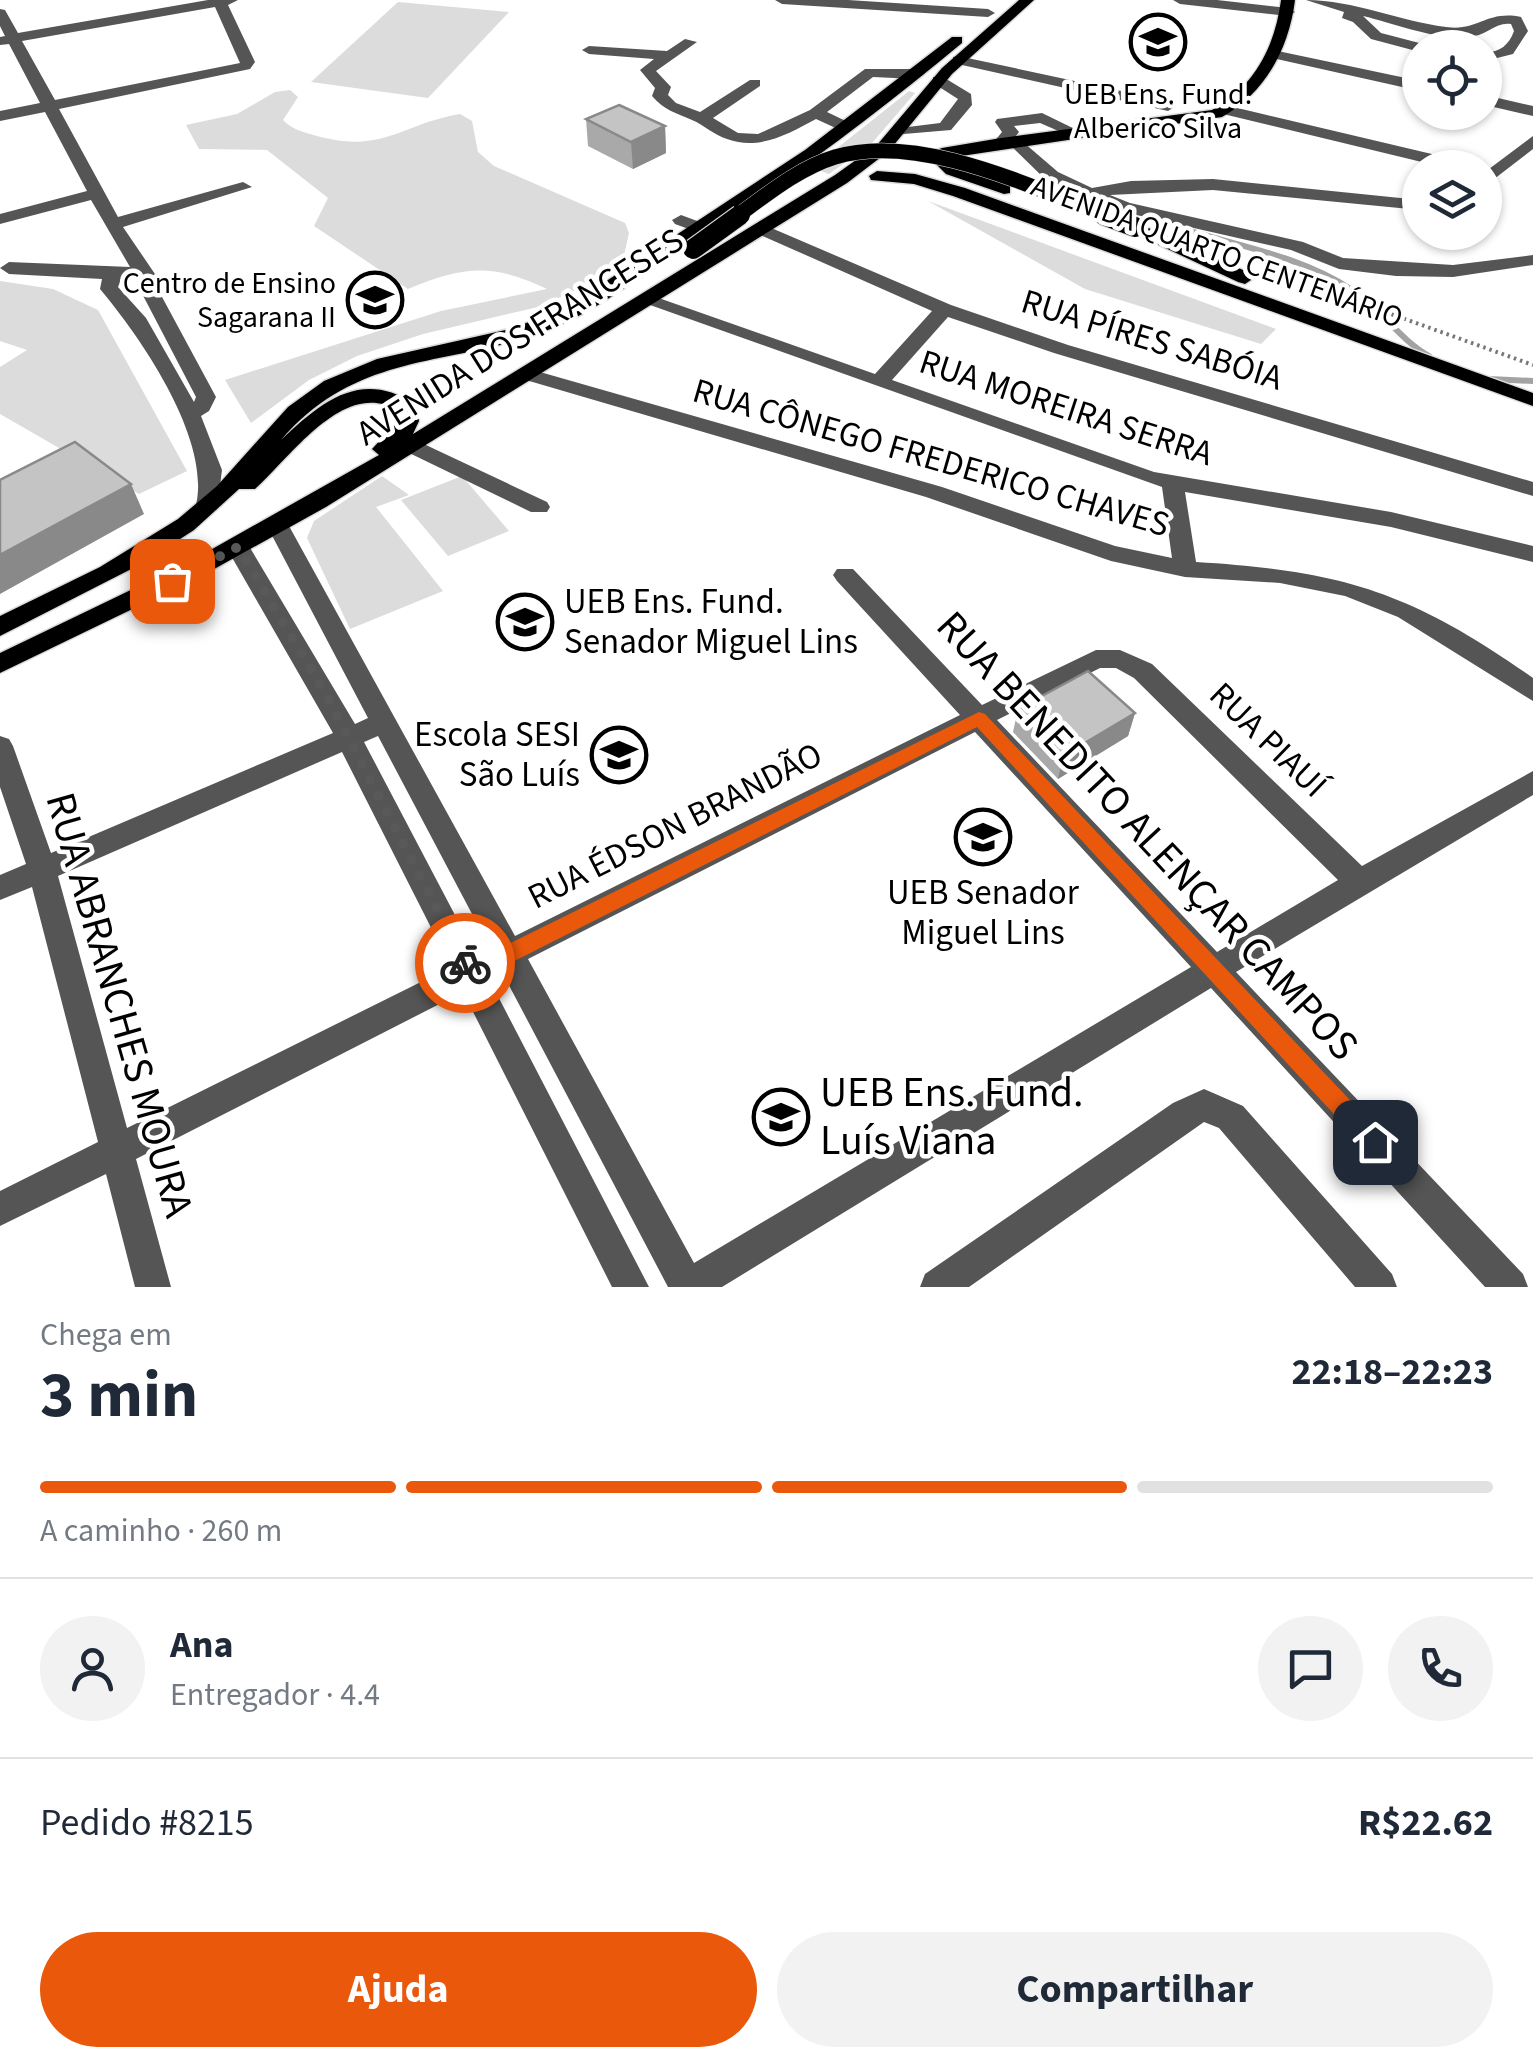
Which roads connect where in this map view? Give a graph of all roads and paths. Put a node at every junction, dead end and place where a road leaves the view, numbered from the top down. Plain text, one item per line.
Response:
1 (782, 0) edge
2 (1004, 0) edge
3 (1027, 0) edge
4 (1180, 0) edge
5 (1314, 0) edge
6 (224, 1) edge
7 (1288, 5) edge
8 (0, 13) edge
9 (988, 13) junction
10 (1365, 18) junction
11 (1447, 30) edge
12 (1477, 30) edge
13 (7, 40) edge
14 (690, 42) dead end
15 (1402, 43) edge
16 (1274, 54) junction
17 (1502, 54) edge
18 (666, 55) junction
19 (958, 60) junction
20 (647, 70) junction
21 (916, 74) junction
22 (938, 80) junction
23 (1402, 82) edge
24 (754, 83) dead end
25 (1502, 104) edge
26 (50, 105) junction
27 (1168, 106) dead end
28 (1225, 110) junction
29 (1533, 111) edge
30 (816, 113) junction
31 (0, 116) edge
32 (702, 118) junction
33 (972, 121) junction
34 (846, 127) junction
35 (898, 132) junction
36 (1076, 134) junction
37 (1533, 141) edge
38 (1008, 142) junction
39 (950, 151) junction
40 (1402, 151) edge
41 (1502, 167) edge
42 (876, 176) junction
43 (243, 187) dead end
44 (97, 193) junction
45 (1090, 194) junction
46 (1402, 204) edge
47 (0, 219) edge
48 (682, 220) dead end
49 (113, 224) junction
50 (702, 229) junction
51 (762, 229) junction
52 (126, 248) junction
53 (1533, 260) edge
54 (4, 268) edge
55 (1246, 278) junction
56 (146, 279) junction
57 (118, 282) junction
58 (646, 300) junction
59 (944, 310) junction
60 (376, 364) junction
61 (1533, 365) edge
62 (526, 374) junction
63 (880, 381) junction
64 (1533, 384) edge
65 (1533, 400) edge
66 (188, 415) junction
67 (411, 445) junction
68 (1173, 482) junction
69 (1533, 489) edge
70 (539, 507) dead end
71 (206, 509) junction
72 (278, 526) junction
73 (150, 546) junction
74 (238, 547) junction
75 (1533, 554) edge
76 (1185, 569) junction
77 (845, 574) dead end
78 (144, 595) junction
79 (0, 627) edge
80 (1120, 658) joint
81 (0, 664) edge
82 (1533, 691) edge
83 (979, 718) junction
84 (385, 722) junction
85 (348, 738) junction
86 (0, 746) edge
87 (1533, 782) edge
88 (42, 870) junction
89 (1359, 882) junction
90 (0, 888) edge
91 (509, 953) junction
92 (1213, 969) junction
93 (470, 973) junction
94 (117, 1151) junction
95 (0, 1210) edge
96 (153, 1287) edge
97 (632, 1287) edge
98 (688, 1287) edge
99 (938, 1287) edge
100 (1380, 1287) edge
101 (1510, 1287) edge

1 - 9 street
2 - 9 main road, AVENIDA DOS FRANCESES
3 - 19 main road, AVENIDA DOS FRANCESES
4 - 7 street
5 - 10 street
6 - 13 street
6 - 26 street
7 - 10 street
7 - 16 main road
8 - 13 street
9 - 21 main road, AVENIDA DOS FRANCESES
10 - 11 street
10 - 15 street
12 - 17 street
13 - 26 street
14 - 18 street
16 - 23 street
16 - 28 main road
18 - 20 street
18 - 20 street
19 - 22 main road, AVENIDA DOS FRANCESES
19 - 27 street
20 - 32 street
21 - 30 street
21 - 34 main road, AVENIDA DOS FRANCESES
22 - 33 street
22 - 35 main road, AVENIDA DOS FRANCESES
24 - 32 street
25 - 29 street
26 - 31 street
26 - 44 street
28 - 36 main road
28 - 40 street
30 - 32 street
30 - 34 street
33 - 35 street
33 - 36 street
33 - 38 street
33 - 39 street
34 - 50 main road, AVENIDA DOS FRANCESES
35 - 51 main road, AVENIDA DOS FRANCESES
36 - 38 main road
37 - 41 street
38 - 39 main road
38 - 45 street
39 - 42 main road
39 - 55 main road, AVENIDA QUARTO CENTENÁRIO
42 - 51 main road
42 - 55 main road, AVENIDA QUARTO CENTENÁRIO
43 - 49 street
44 - 47 street
44 - 49 street
45 - 46 street
45 - 53 street
48 - 50 street
49 - 52 street
50 - 60 main road, AVENIDA DOS FRANCESES
51 - 58 main road, AVENIDA DOS FRANCESES
51 - 59 street, RUA PÍRES SABÓIA
52 - 56 street
52 - 57 street
54 - 57 street
55 - 60 main road, bridge
55 - 61 path
55 - 64 main road, AVENIDA QUARTO CENTENÁRIO
55 - 65 main road, AVENIDA QUARTO CENTENÁRIO
56 - 57 street
56 - 66 street
57 - 66 street
58 - 62 main road, AVENIDA DOS FRANCESES
58 - 63 street, RUA MOREIRA SERRA
59 - 63 street
59 - 69 street, RUA PÍRES SABÓIA
60 - 71 main road, AVENIDA DOS FRANCESES
62 - 67 main road, AVENIDA DOS FRANCESES
62 - 76 street, RUA CÔNEGO FREDERICO CHAVES
63 - 68 street, RUA MOREIRA SERRA
66 - 71 street
67 - 70 street
67 - 72 main road, AVENIDA DOS FRANCESES
68 - 75 street, RUA MOREIRA SERRA
68 - 76 street
71 - 73 main road, AVENIDA DOS FRANCESES
72 - 74 main road, AVENIDA DOS FRANCESES
72 - 84 street
73 - 78 main road
73 - 79 main road, AVENIDA DOS FRANCESES
74 - 78 main road, AVENIDA DOS FRANCESES
74 - 85 street
76 - 82 street, RUA CÔNEGO FREDERICO CHAVES
77 - 83 street, RUA BENEDITO ALENÇAR CAMPOS
78 - 81 main road, AVENIDA DOS FRANCESES
80 - 83 street, RUA ÉDSON BRANDÃO
80 - 89 street, RUA PIAUÍ
83 - 91 street, RUA ÉDSON BRANDÃO
83 - 92 street, RUA BENEDITO ALENÇAR CAMPOS
84 - 85 street
84 - 91 street
85 - 88 street
85 - 93 street
86 - 88 street, RUA ABRANCHES MOURA
87 - 89 street
88 - 90 street
88 - 94 street, RUA ABRANCHES MOURA
89 - 92 street
91 - 93 street, RUA ÉDSON BRANDÃO
91 - 98 street
92 - 98 street
92 - 101 street, RUA BENEDITO ALENÇAR CAMPOS
93 - 94 street, RUA ÉDSON BRANDÃO
93 - 97 street
94 - 95 street, RUA ÉDSON BRANDÃO
94 - 96 street, RUA ABRANCHES MOURA
99 - 100 street

